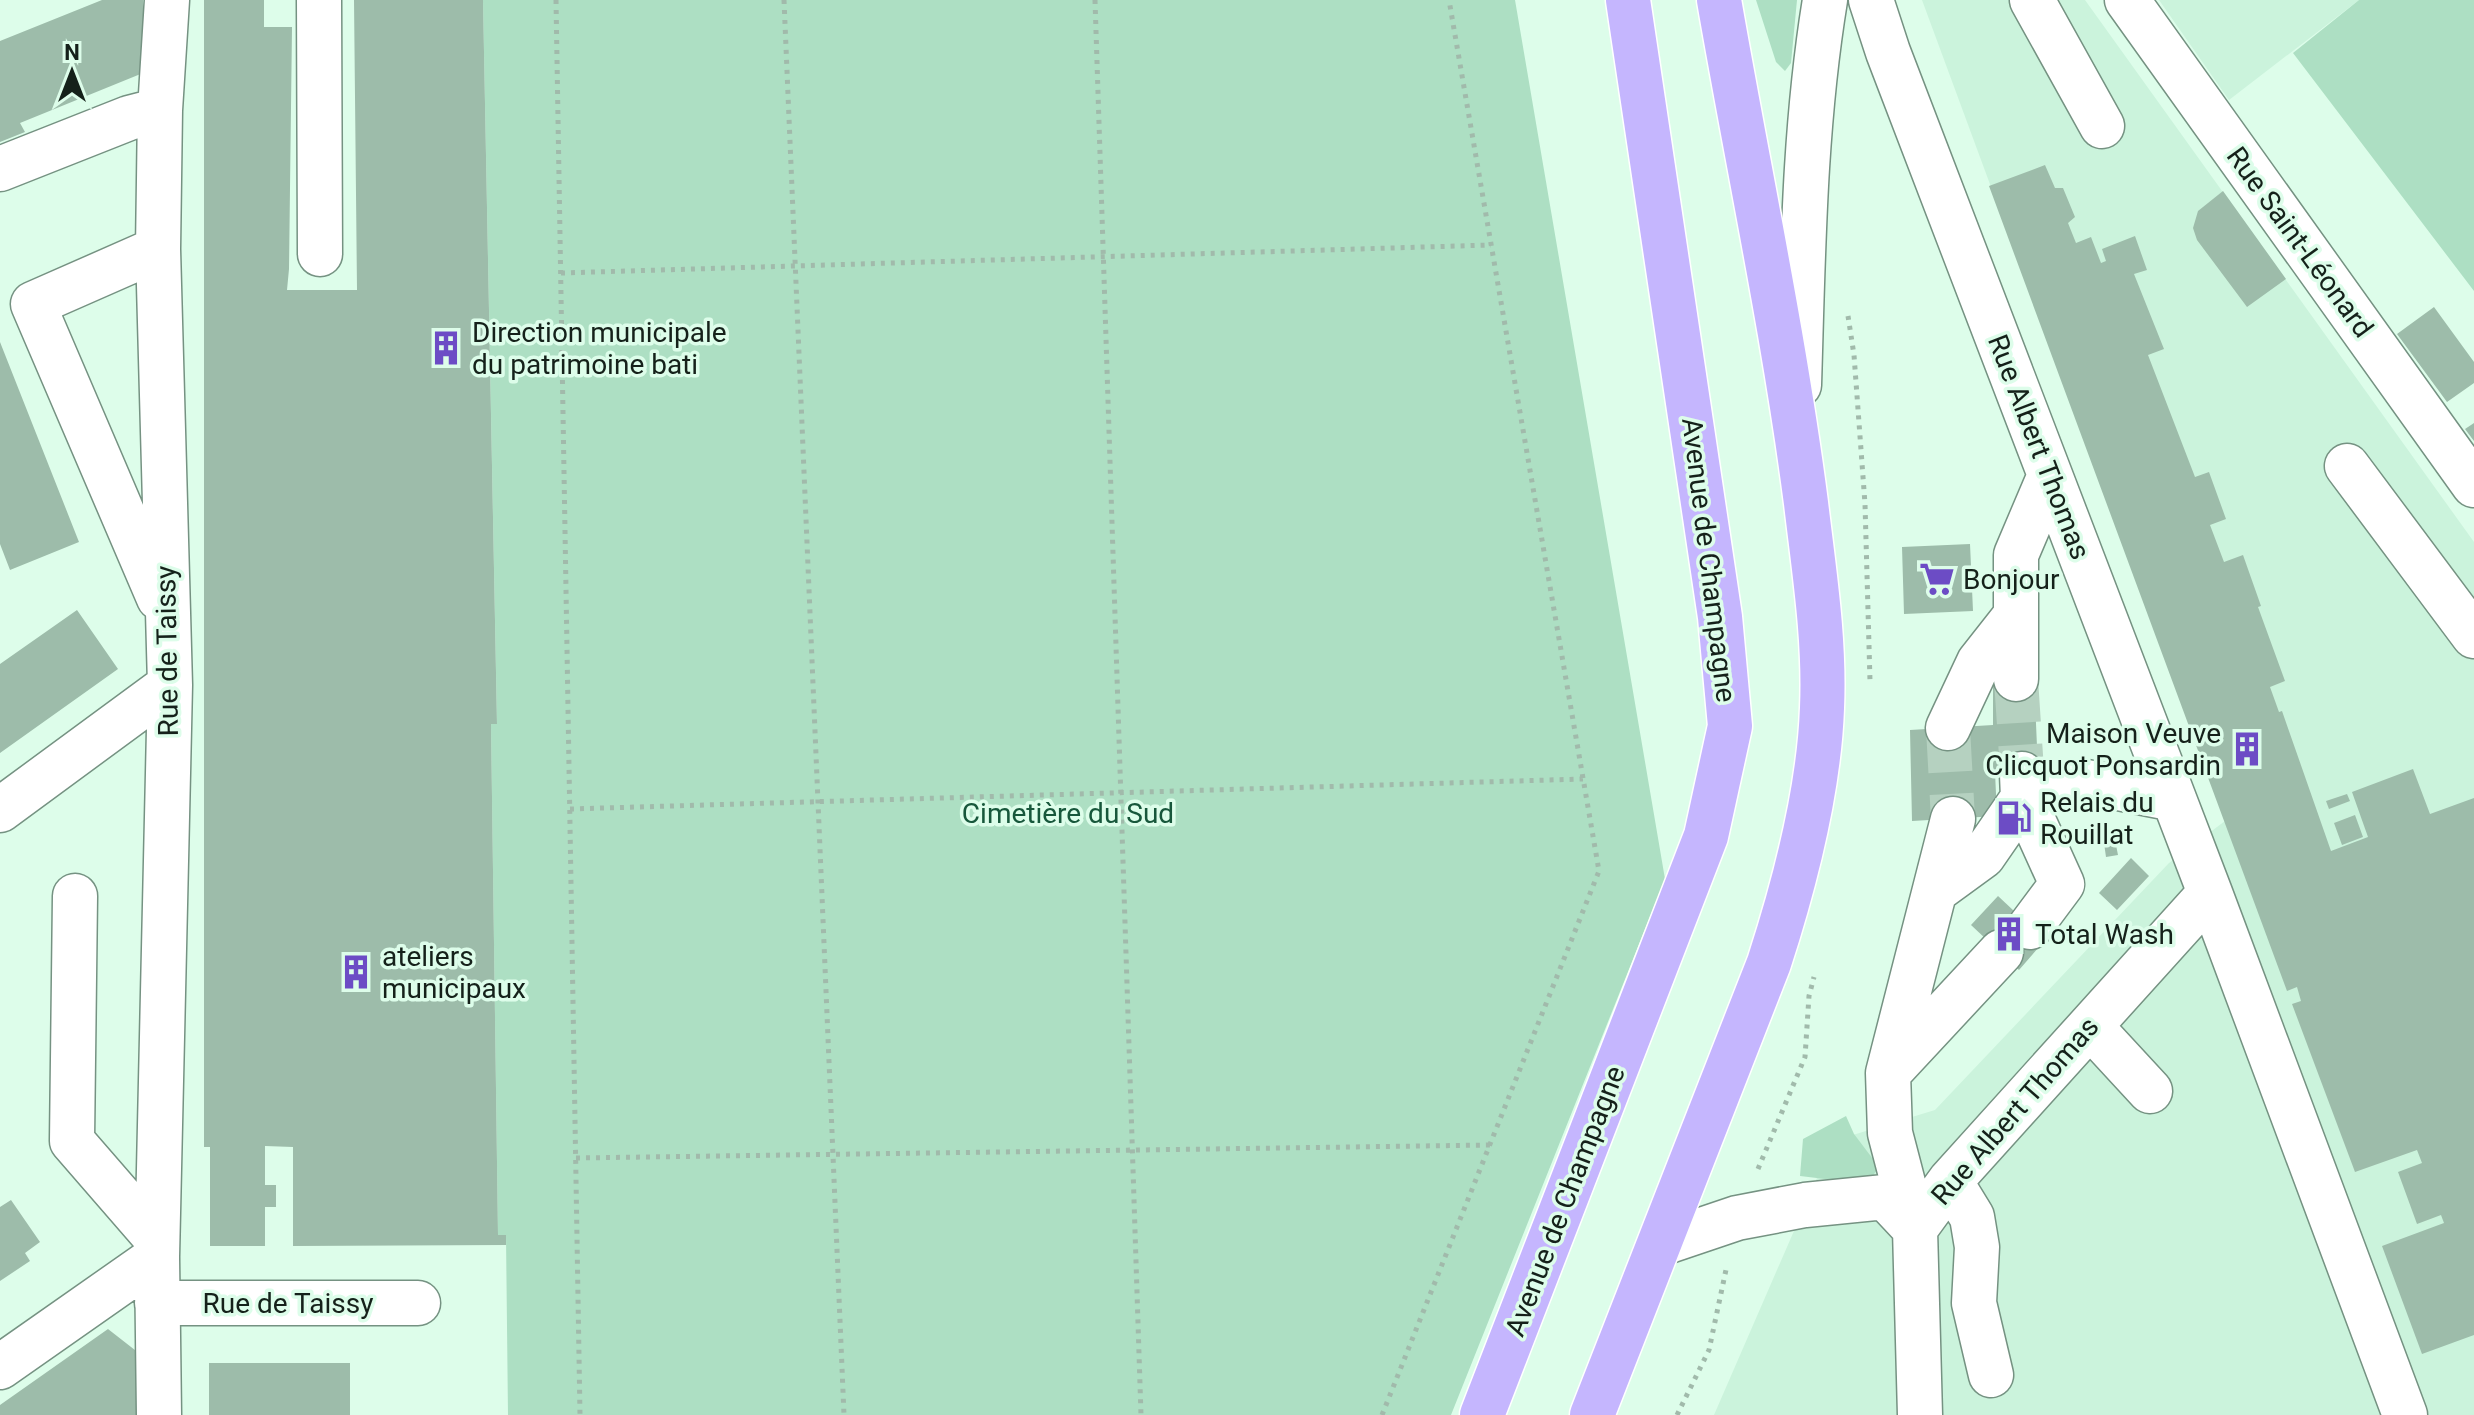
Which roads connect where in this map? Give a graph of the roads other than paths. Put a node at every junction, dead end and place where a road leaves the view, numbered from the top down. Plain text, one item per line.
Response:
1 (167, 0) edge
2 (319, 0) edge
3 (1628, 0) edge
4 (1719, 0) edge
5 (1825, 0) edge
6 (1871, 0) edge
7 (2032, 0) edge
8 (2127, 0) edge
9 (160, 110) junction
10 (2102, 126) dead end
11 (0, 169) edge
12 (158, 249) junction
13 (320, 254) dead end
14 (1797, 435) junction
15 (2347, 466) dead end
16 (2050, 475) junction
17 (2474, 485) edge
18 (2016, 615) junction
19 (168, 620) junction
20 (2474, 636) edge
21 (2016, 679) tunnel mouth
22 (170, 685) junction
23 (1948, 728) tunnel mouth
24 (2022, 784) junction
25 (2174, 799) junction
26 (0, 810) edge
27 (1953, 819) tunnel mouth
28 (1935, 891) junction
29 (2210, 893) junction
30 (75, 896) dead end
31 (2090, 1026) junction
32 (1888, 1073) junction
33 (2150, 1091) dead end
34 (1950, 1181) junction
35 (1915, 1229) junction
36 (1660, 1244) junction
37 (157, 1248) junction
38 (157, 1303) junction
39 (418, 1303) dead end
40 (0, 1367) edge
41 (1991, 1375) dead end
42 (159, 1415) edge
43 (1482, 1415) edge
44 (1592, 1415) edge
45 (1920, 1415) edge
46 (2405, 1415) edge

1 - 9 street, Rue de Taissy
2 - 13 street
3 - 43 main road, Avenue de Champagne
4 - 14 main road
5 - 14 street
6 - 16 street, Rue Albert Thomas
7 - 10 street
8 - 17 street, Rue Saint-Léonard
9 - 11 street
9 - 12 street, Rue de Taissy
12 - 19 street, Rue de Taissy
12 - 19 street
14 - 36 main road
15 - 20 street
16 - 18 street
16 - 25 street, Rue Albert Thomas
18 - 21 street
18 - 23 street
19 - 22 street, Rue de Taissy
22 - 26 street
22 - 37 street, Rue de Taissy
24 - 25 street
24 - 28 street
24 - 32 street
25 - 29 street, Rue Albert Thomas
27 - 28 street
28 - 32 street
29 - 31 street, Rue Albert Thomas
29 - 46 street, Rue Albert Thomas
30 - 37 street
31 - 33 street
31 - 34 street, Rue Albert Thomas
32 - 35 street
34 - 35 street, Rue Albert Thomas
34 - 41 street
35 - 36 street
35 - 45 street, Rue Albert Thomas
36 - 44 main road
37 - 38 street, Rue de Taissy
37 - 40 street
38 - 39 street, Rue de Taissy
38 - 42 street, Rue de Taissy

